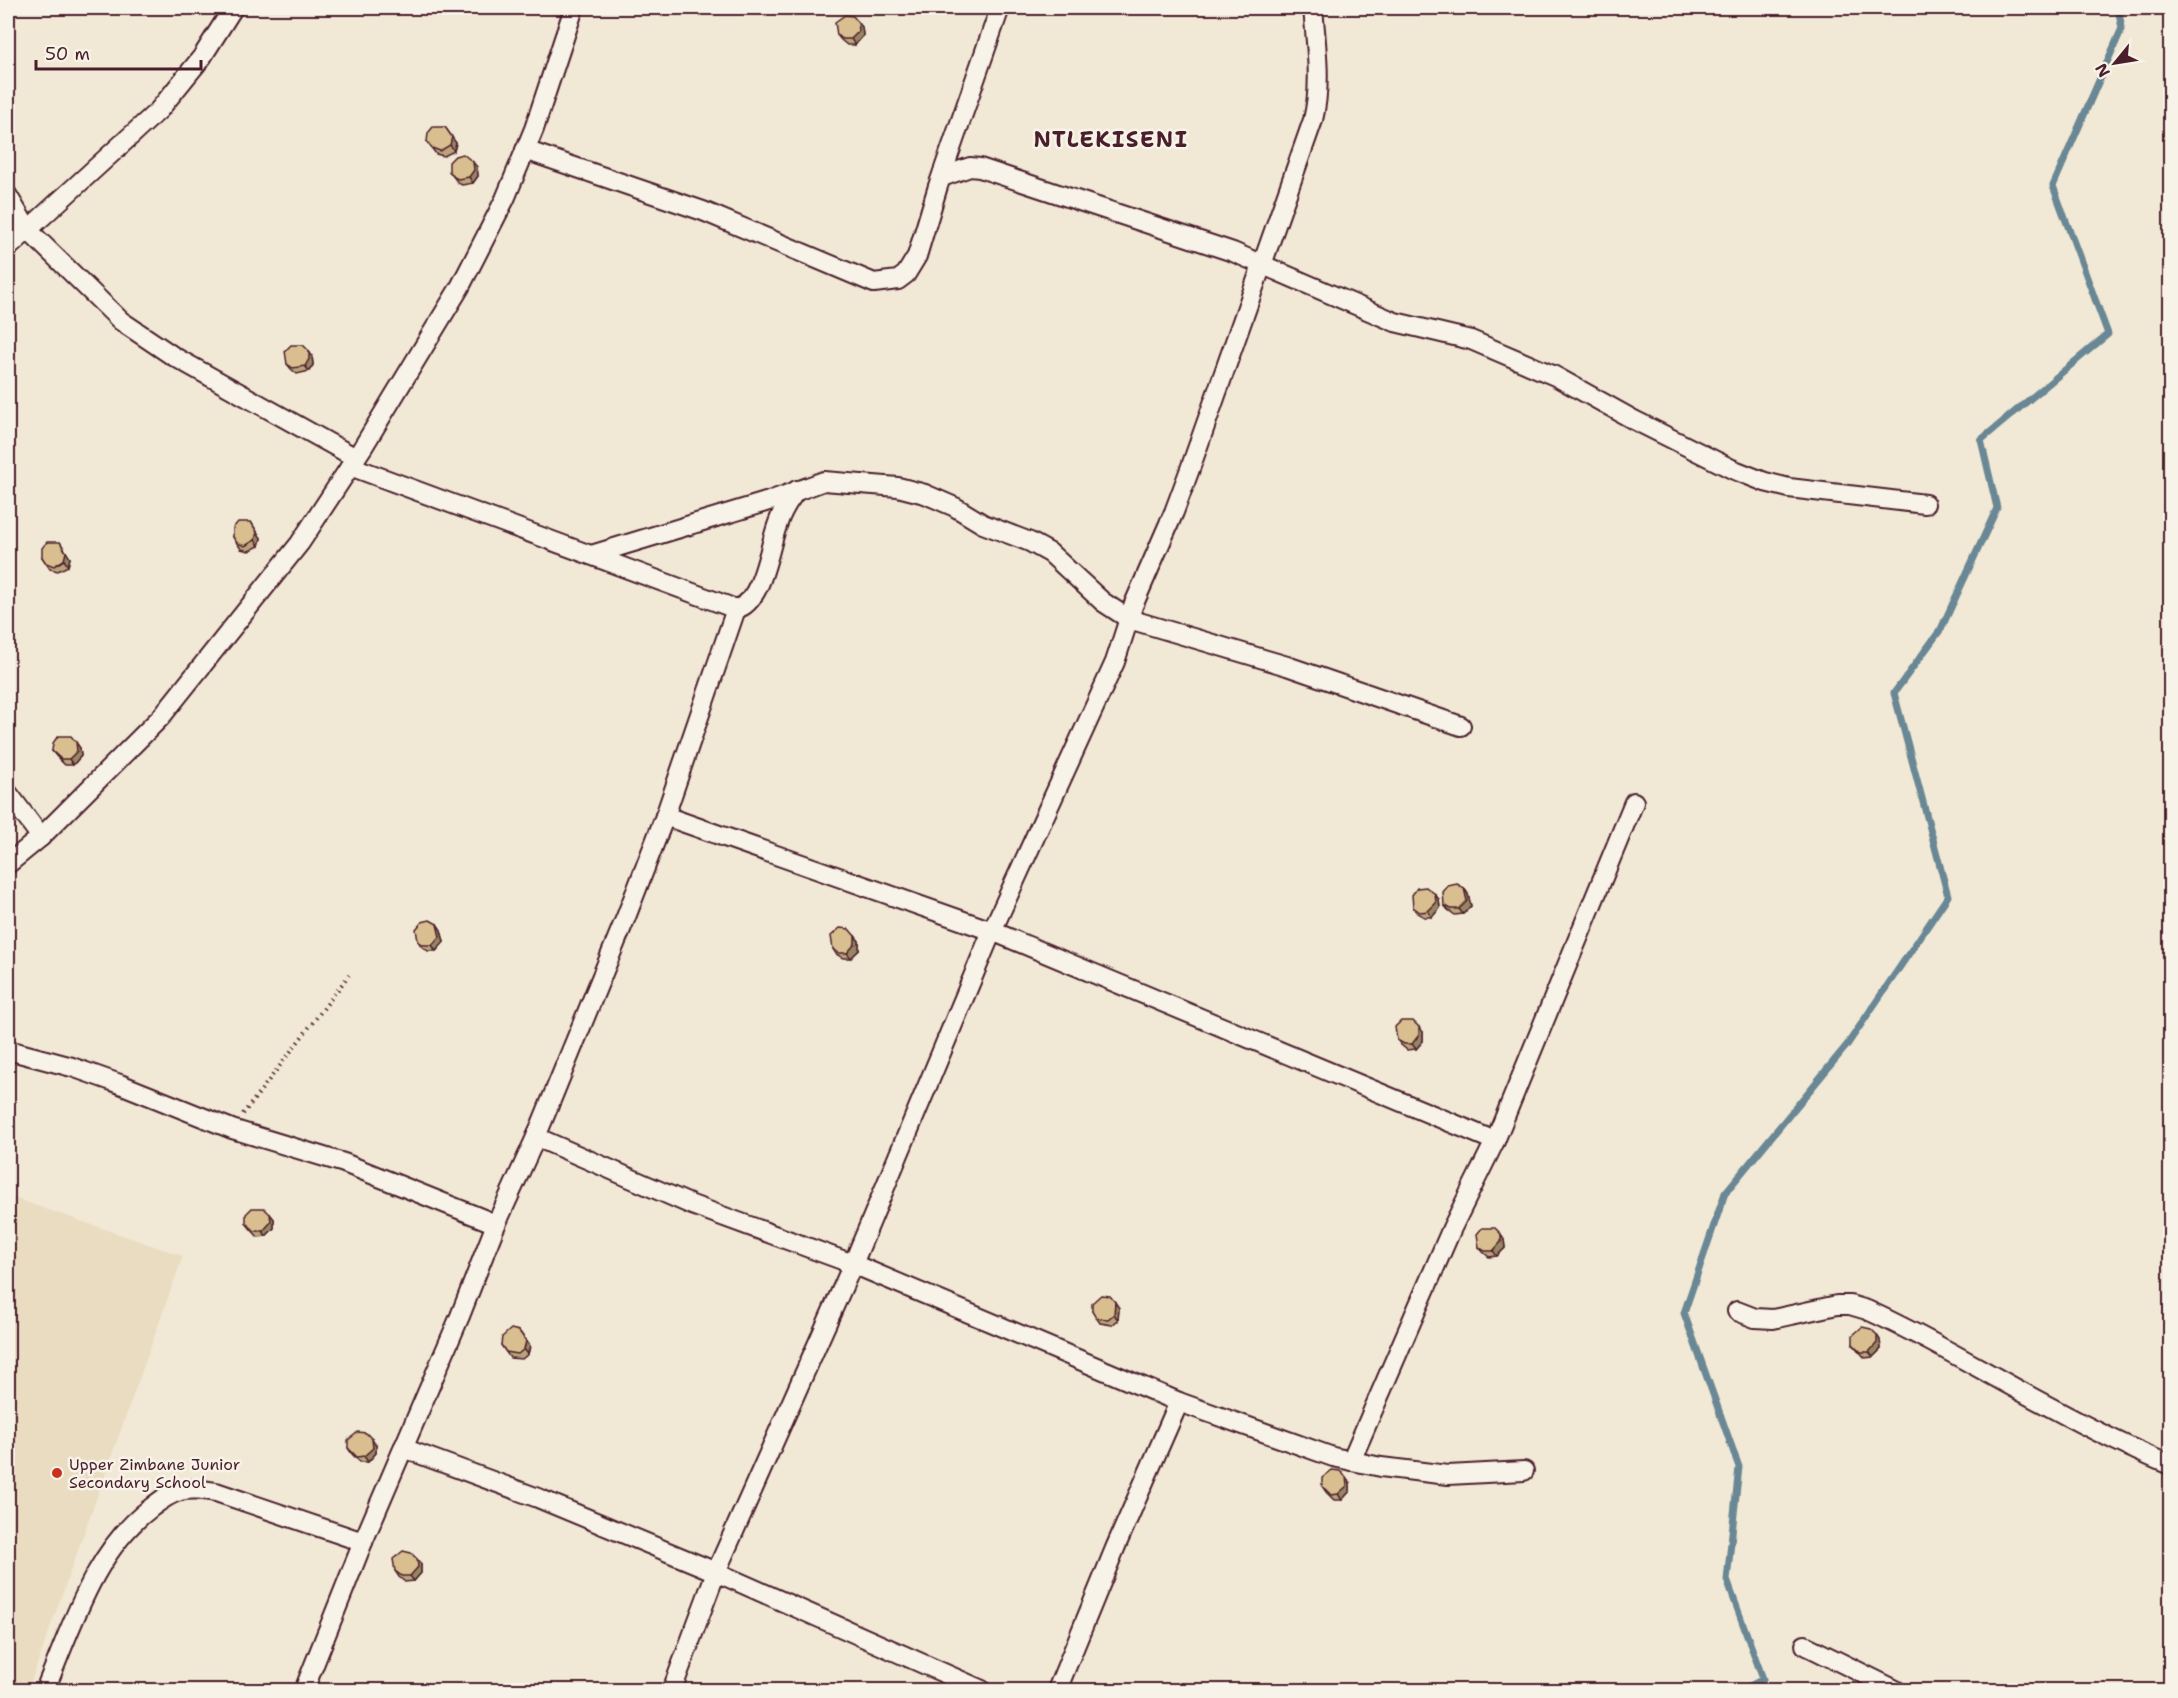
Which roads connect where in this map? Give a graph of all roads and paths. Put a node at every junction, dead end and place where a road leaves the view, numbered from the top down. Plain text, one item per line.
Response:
1 (233, 8) edge
2 (574, 8) edge
3 (1000, 8) edge
4 (1313, 8) edge
5 (525, 150) junction
6 (942, 177) junction
7 (8, 196) edge
8 (28, 230) junction
9 (8, 248) edge
10 (1261, 265) junction
11 (353, 462) junction
12 (797, 490) junction
13 (1924, 504) dead end
14 (591, 555) junction
15 (736, 609) junction
16 (1129, 619) junction
17 (1461, 726) dead end
18 (8, 793) edge
19 (1634, 802) dead end
20 (665, 816) junction
21 (41, 837) junction
22 (8, 864) edge
23 (992, 930) junction
24 (349, 975) dead end
25 (8, 1050) edge
26 (231, 1129) junction
27 (536, 1137) junction
28 (1495, 1141) junction
29 (496, 1224) junction
30 (853, 1264) junction
31 (1737, 1311) dead end
32 (1179, 1402) junction
33 (402, 1448) junction
34 (1351, 1461) junction
35 (2170, 1465) edge
36 (1524, 1471) dead end
37 (363, 1542) junction
38 (716, 1572) junction
39 (1805, 1645) dead end
40 (45, 1690) edge
41 (304, 1690) edge
42 (672, 1690) edge
43 (982, 1690) edge
44 (1057, 1690) edge
45 (1896, 1690) edge

1 - 8 street
2 - 5 street
3 - 6 street
4 - 10 street
5 - 6 street
5 - 11 street
6 - 10 street
7 - 8 street
8 - 9 street
8 - 11 street
10 - 13 street
10 - 16 street
11 - 14 street
11 - 21 street
12 - 14 street
12 - 15 street
12 - 16 street
14 - 15 street
15 - 20 street
16 - 17 street
16 - 23 street
18 - 21 street
19 - 28 street
20 - 23 street
20 - 27 street
21 - 22 street
23 - 28 street
23 - 30 street
24 - 26 path
25 - 26 street
26 - 29 street
27 - 29 street
27 - 30 street
28 - 34 street
29 - 33 street
30 - 32 street
30 - 38 street
31 - 35 street
32 - 34 street
32 - 44 street
33 - 37 street
33 - 38 street
34 - 36 street
37 - 40 street
37 - 41 street
38 - 42 street
38 - 43 street
39 - 45 street

